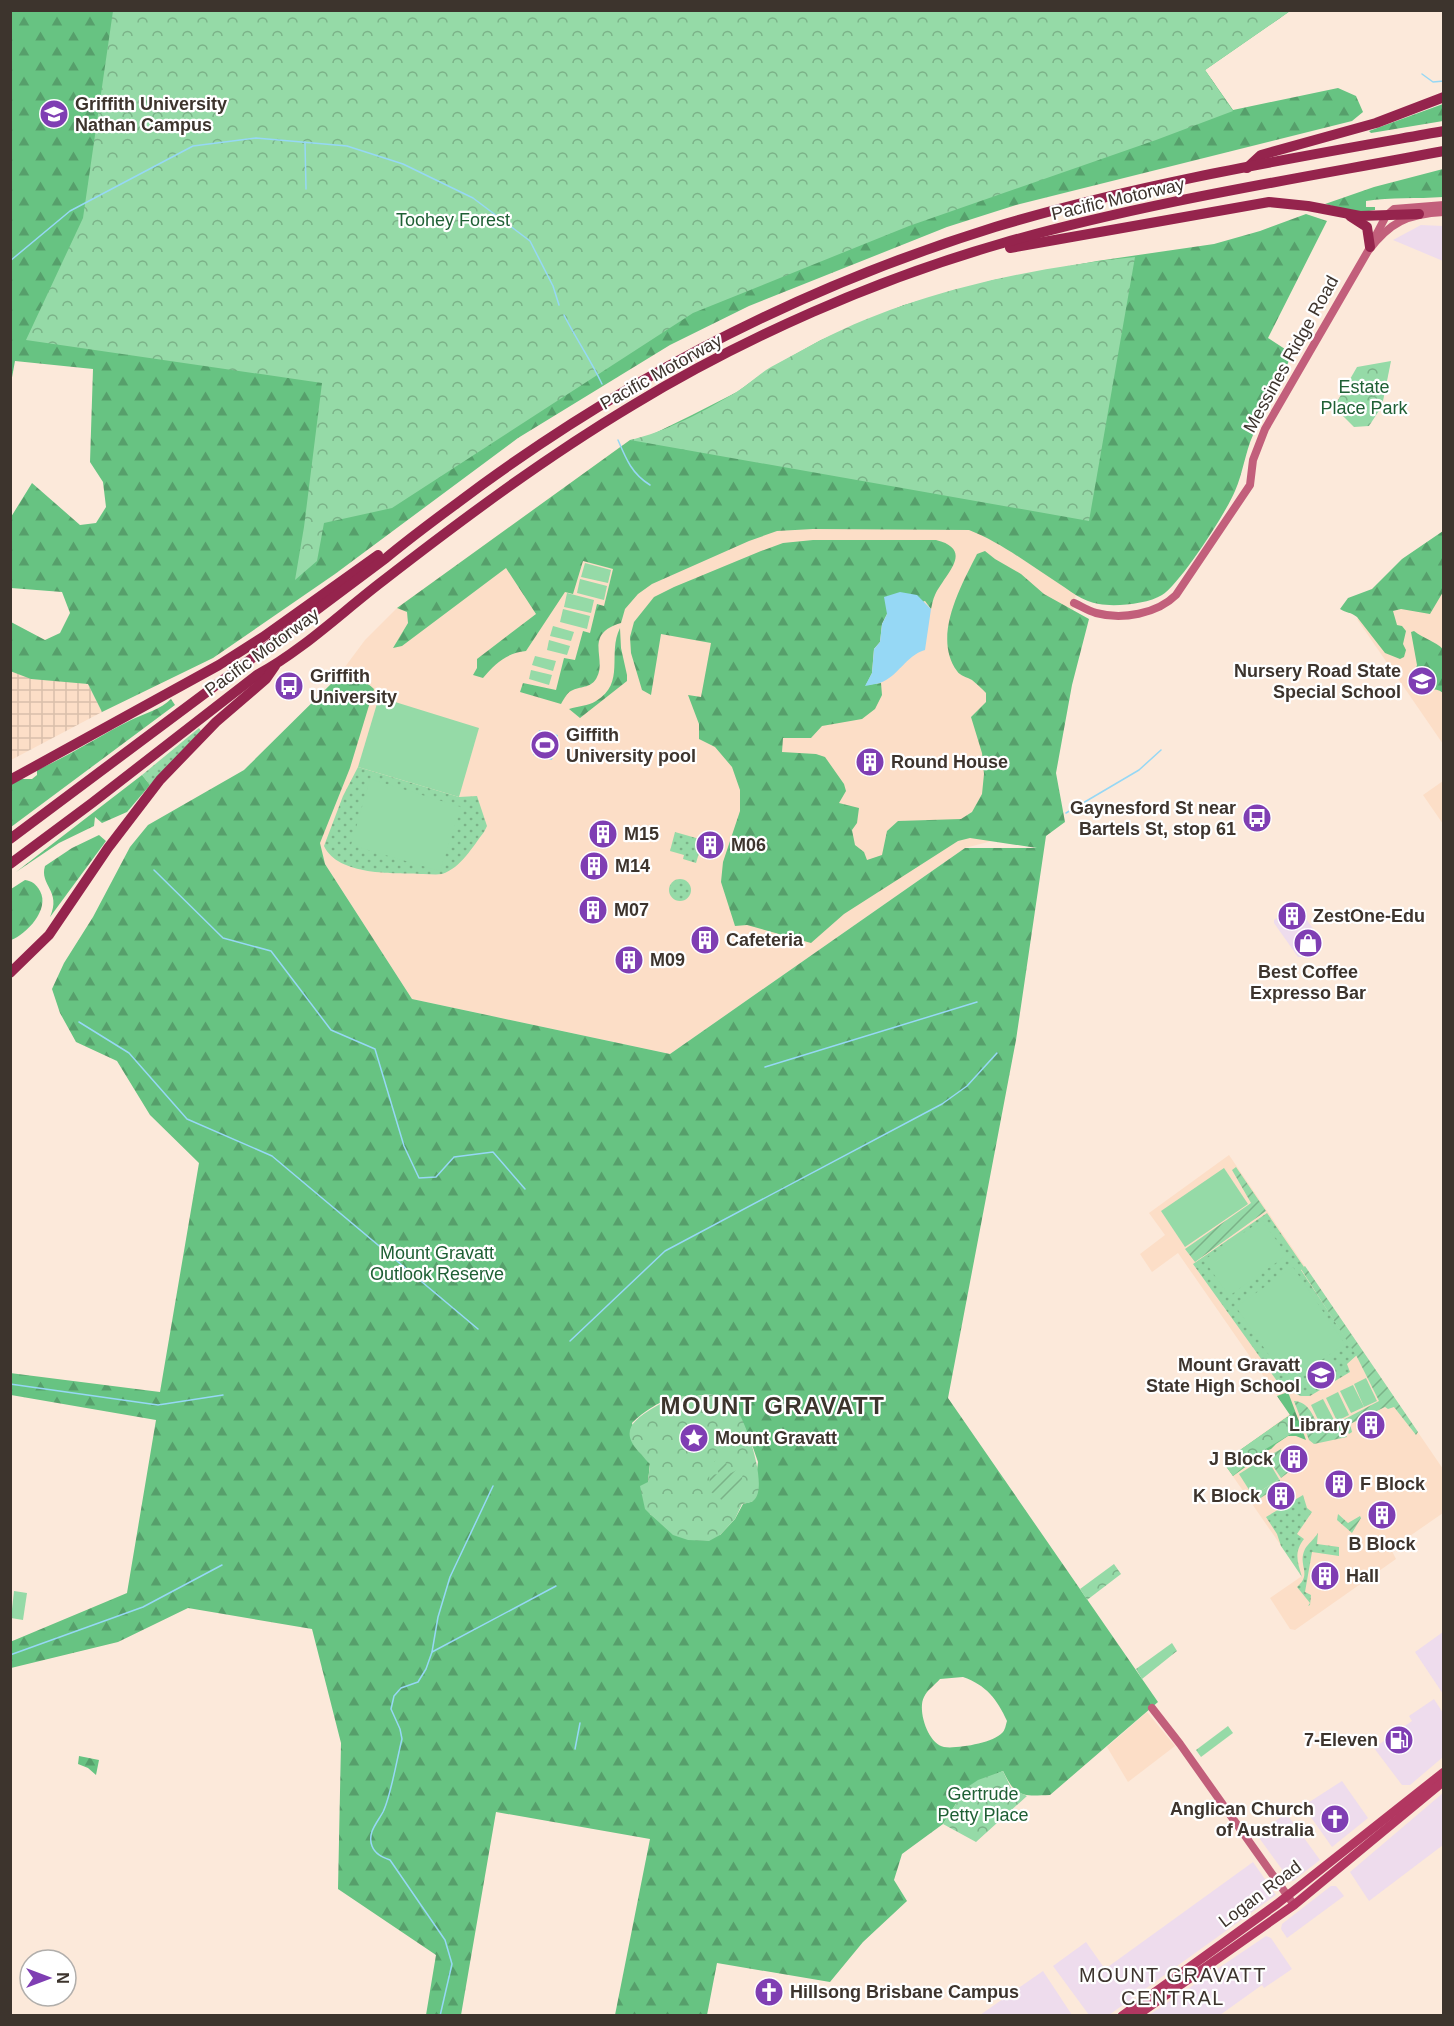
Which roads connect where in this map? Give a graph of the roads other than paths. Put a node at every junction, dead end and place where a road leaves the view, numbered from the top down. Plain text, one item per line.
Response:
1 (1443, 97) edge
2 (1443, 131) edge
3 (1443, 151) edge
4 (1246, 168) junction
5 (1443, 205) edge
6 (1443, 212) edge
7 (1345, 214) junction
8 (1419, 214) junction
9 (1386, 216) junction
10 (1369, 249) junction
11 (978, 252) junction
12 (409, 539) junction
13 (1074, 603) dead end
14 (277, 664) junction
15 (10, 780) edge
16 (10, 839) edge
17 (10, 864) edge
18 (25, 957) junction
19 (10, 964) edge
20 (10, 973) edge
21 (1152, 1708) dead end
22 (1443, 1772) edge
23 (1443, 1781) edge
24 (1287, 1896) junction
25 (1294, 1905) junction
26 (1122, 2016) edge
27 (1136, 2016) edge

1 - 4 highway
2 - 4 highway, Pacific Motorway
3 - 11 highway, Pacific Motorway
4 - 12 highway, Pacific Motorway
5 - 9 street
6 - 8 street, Messines Ridge Road
7 - 9 highway
7 - 10 highway
7 - 11 highway
8 - 9 highway
8 - 10 street, Messines Ridge Road
9 - 10 street, Messines Ridge Road
10 - 13 street, Messines Ridge Road
11 - 14 highway, Pacific Motorway
12 - 15 highway
12 - 16 highway, Pacific Motorway
14 - 17 highway, Pacific Motorway
14 - 18 highway
18 - 19 highway
18 - 20 highway
21 - 24 street
22 - 24 main road, Logan Road
23 - 25 main road, Logan Road
24 - 25 street
24 - 26 main road, Logan Road
25 - 27 main road, Logan Road

